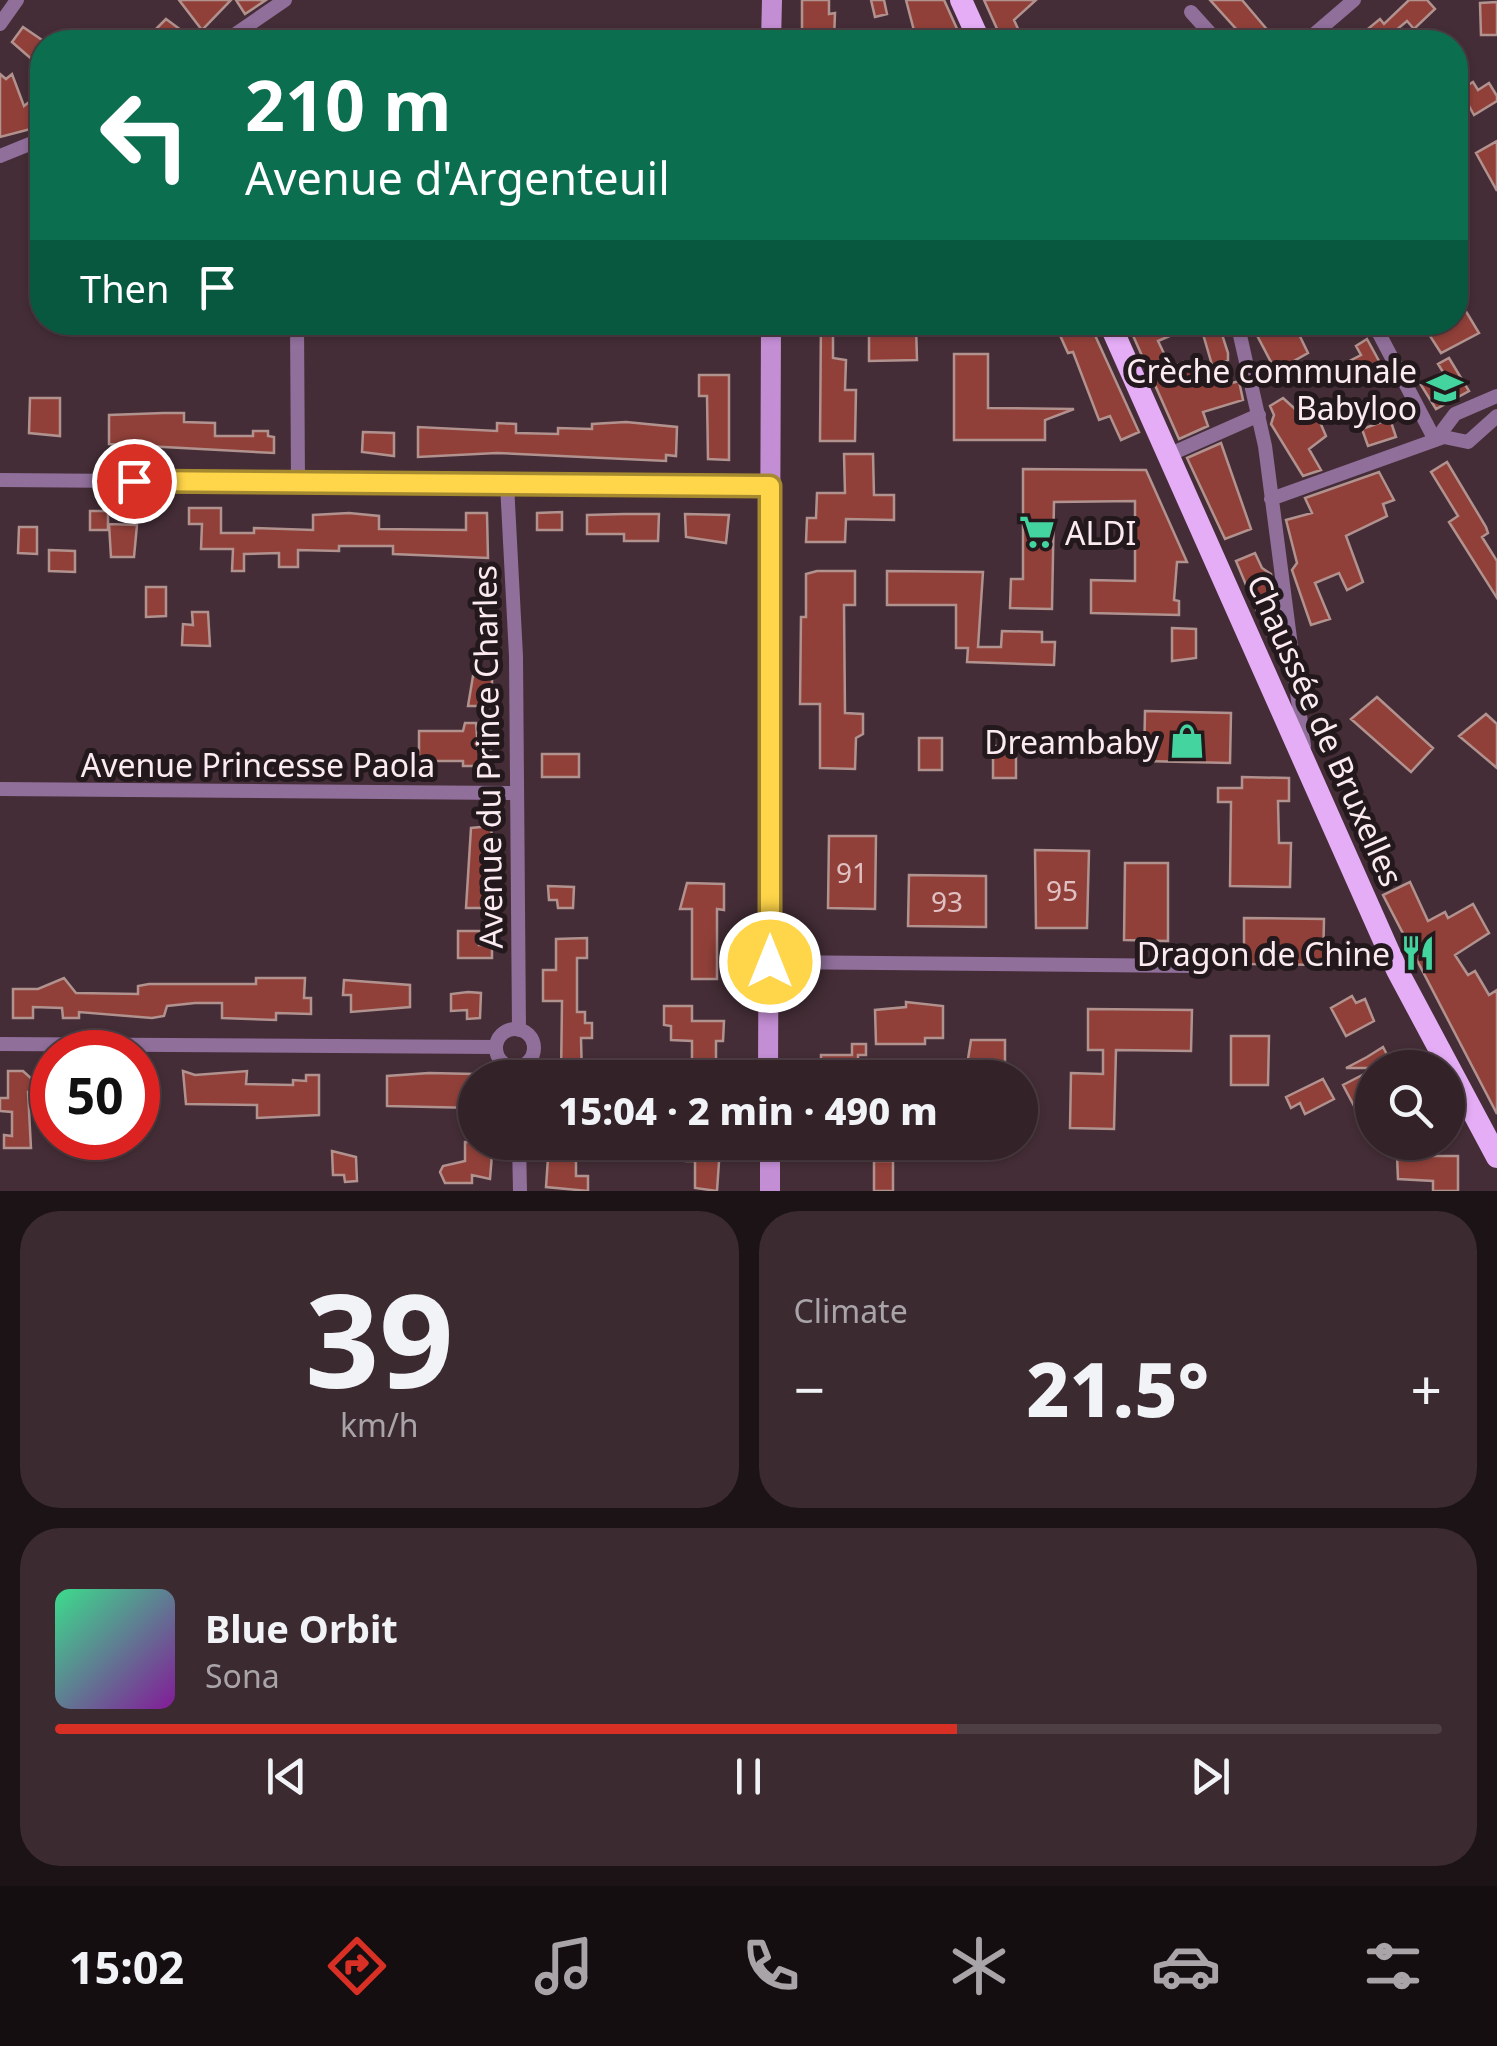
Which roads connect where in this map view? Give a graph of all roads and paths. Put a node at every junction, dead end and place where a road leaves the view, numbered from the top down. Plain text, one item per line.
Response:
1 (16, 0) edge
2 (285, 0) edge
3 (772, 0) edge
4 (961, 0) edge
5 (1354, 0) edge
6 (1191, 12) dead end
7 (0, 24) edge
8 (245, 30) edge
9 (771, 30) edge
10 (975, 30) edge
11 (1207, 30) edge
12 (1318, 30) edge
13 (30, 144) edge
14 (0, 156) edge
15 (296, 335) edge
16 (771, 335) edge
17 (1115, 335) edge
18 (1241, 335) edge
19 (1381, 335) edge
20 (1497, 396) edge
21 (1258, 415) junction
22 (1497, 416) edge
23 (1440, 438) junction
24 (1166, 456) junction
25 (0, 480) edge
26 (298, 482) junction
27 (506, 484) junction
28 (770, 486) junction
29 (1271, 499) junction
30 (1306, 766) junction
31 (0, 789) edge
32 (516, 793) junction
33 (770, 962) junction
34 (1194, 966) dead end
35 (519, 1030) junction
36 (0, 1044) edge
37 (496, 1047) junction
38 (502, 1060) edge
39 (528, 1060) edge
40 (768, 1060) edge
41 (1497, 1158) edge
42 (519, 1160) edge
43 (770, 1160) edge
44 (520, 1191) edge
45 (770, 1191) edge

1 - 7 street
2 - 8 street
3 - 9 main road
4 - 10 main road
5 - 12 street
6 - 11 street
13 - 14 street
15 - 26 street
16 - 28 main road
17 - 24 main road, Chaussée de Bruxelles
18 - 21 street
19 - 23 street
20 - 23 street
21 - 24 street
21 - 29 street
22 - 23 street
23 - 29 street
24 - 30 main road, Chaussée de Bruxelles
25 - 26 street
26 - 27 street
27 - 28 street
27 - 32 street, Avenue du Prince Charles
28 - 33 main road
29 - 30 street
30 - 41 main road, Chaussée de Bruxelles
31 - 32 street, Avenue Princesse Paola
32 - 35 street, Avenue du Prince Charles
33 - 34 street
33 - 40 main road
35 - 37 street
35 - 39 street
36 - 37 street
37 - 38 street
42 - 44 street
43 - 45 main road

